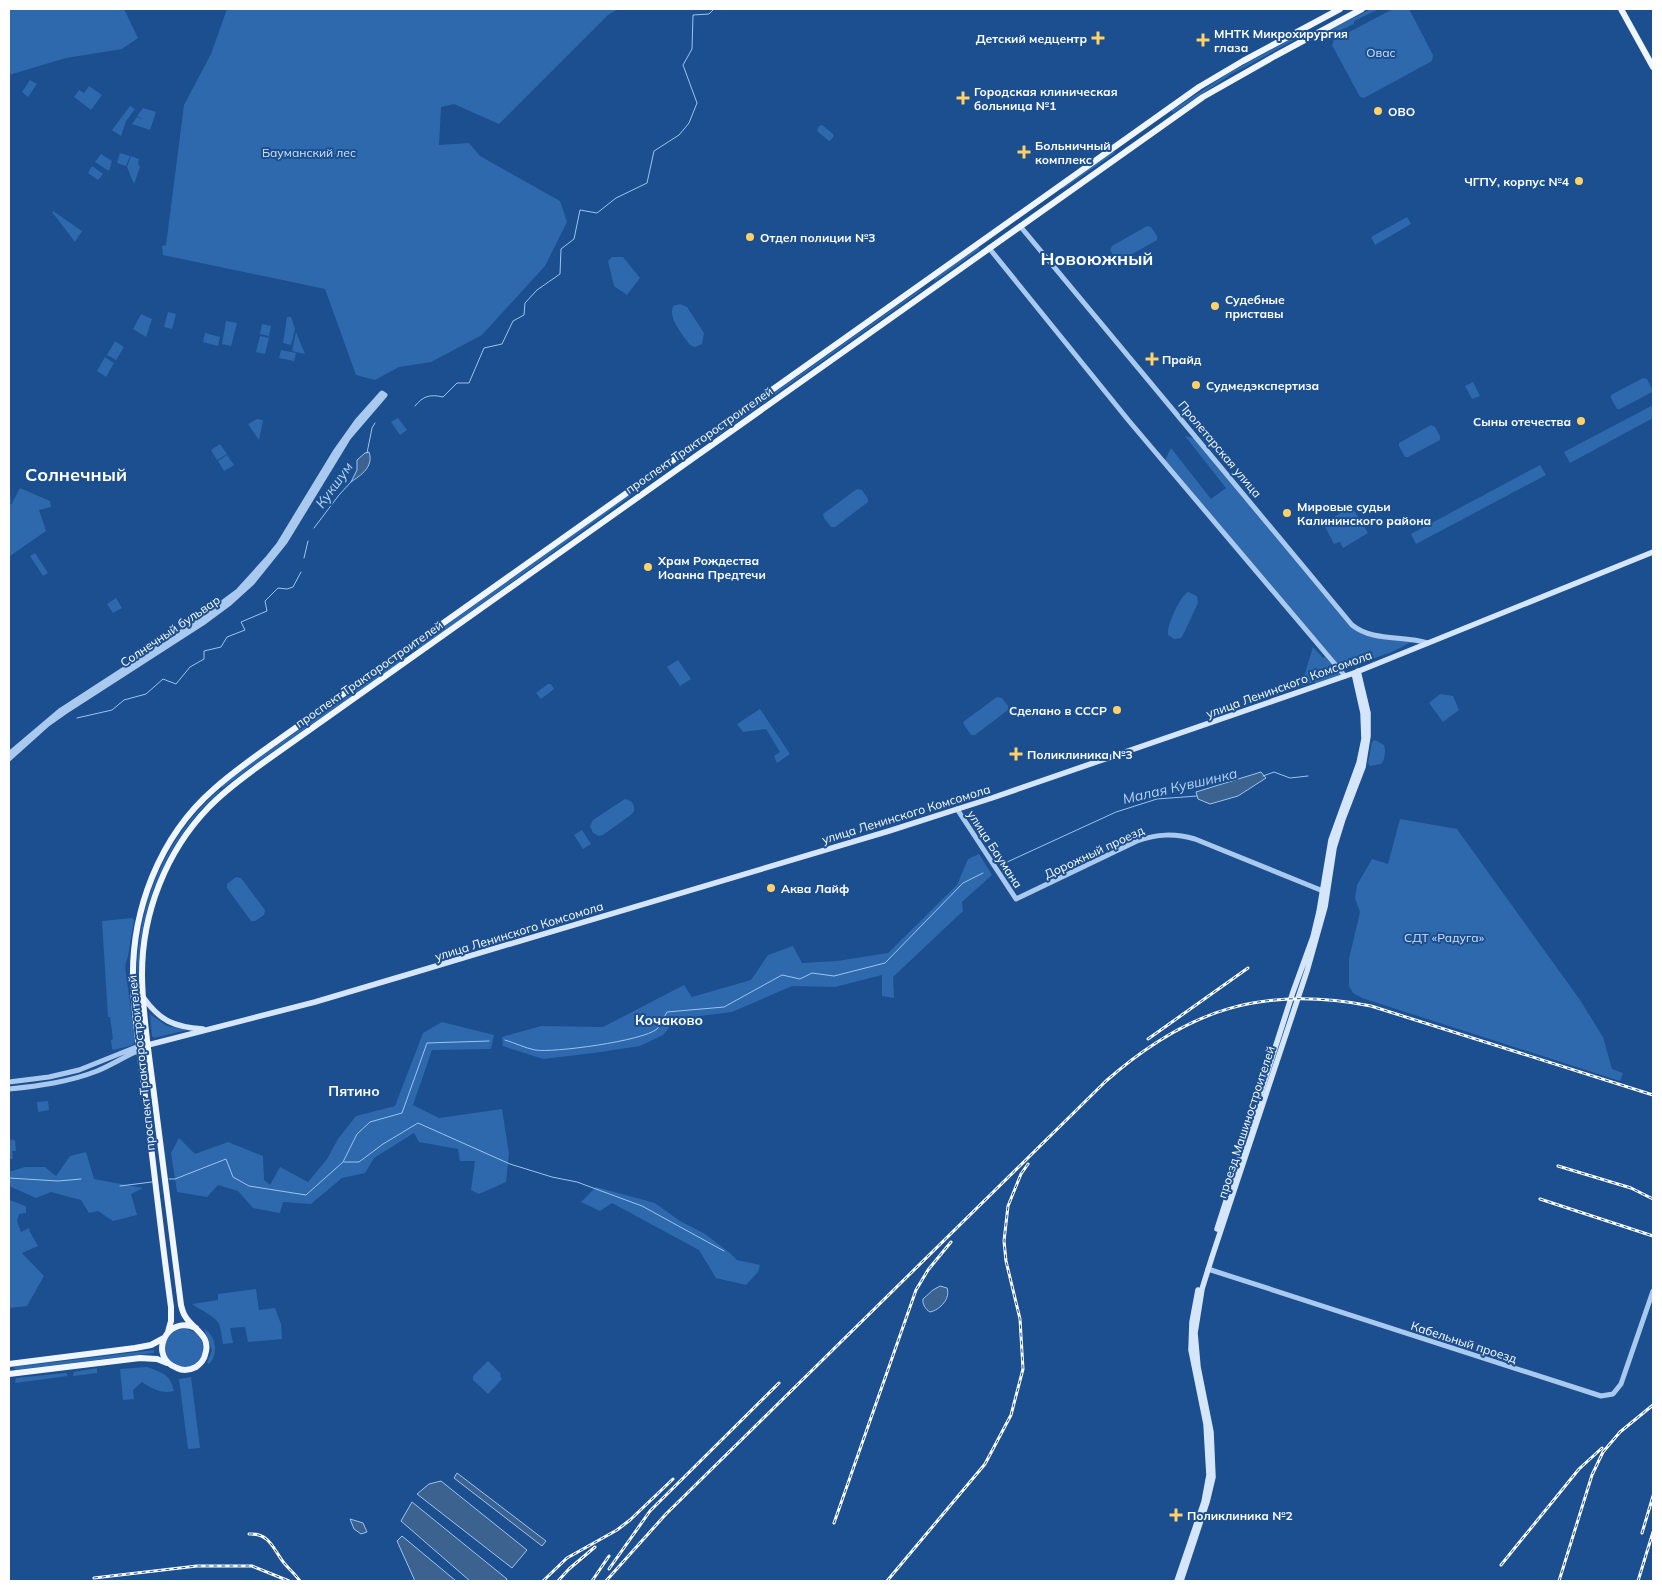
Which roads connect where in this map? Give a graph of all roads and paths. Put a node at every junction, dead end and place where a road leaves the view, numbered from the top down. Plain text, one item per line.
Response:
1 (1340, 9) edge
2 (1362, 9) edge
3 (1621, 9) edge
4 (1626, 9) edge
5 (1316, 22) junction
6 (1320, 31) junction
7 (1653, 58) edge
8 (1653, 67) edge
9 (1165, 112) junction
10 (1170, 120) junction
11 (1119, 144) junction
12 (1125, 152) junction
13 (1055, 190) junction
14 (1060, 198) junction
15 (1012, 220) junction
16 (1020, 226) junction
17 (986, 238) junction
18 (989, 248) junction
19 (384, 394) dead end
20 (705, 438) junction
21 (711, 446) junction
22 (1653, 552) edge
23 (1428, 644) junction
24 (411, 646) junction
25 (417, 654) junction
26 (1356, 672) junction
27 (1345, 676) junction
28 (82, 698) junction
29 (9, 754) edge
30 (9, 759) edge
31 (957, 809) junction
32 (1325, 892) junction
33 (1016, 899) joint
34 (143, 997) junction
35 (208, 1029) junction
36 (148, 1045) junction
37 (139, 1048) junction
38 (49, 1077) junction
39 (9, 1082) edge
40 (51, 1084) junction
41 (9, 1089) edge
42 (1206, 1268) junction
43 (1653, 1291) edge
44 (196, 1328) junction
45 (166, 1335) junction
46 (10, 1364) edge
47 (171, 1365) junction
48 (10, 1374) edge
49 (1182, 1573) junction
50 (1177, 1581) edge
51 (1181, 1581) edge

1 - 5 main road, проспект Тракторостроителей
2 - 6 main road, проспект Тракторостроителей
3 - 8 main road
4 - 7 main road
5 - 6 main road
5 - 9 main road, проспект Тракторостроителей
6 - 10 main road, проспект Тракторостроителей
9 - 10 main road
9 - 11 main road, проспект Тракторостроителей
10 - 12 main road, проспект Тракторостроителей
11 - 12 main road
11 - 13 main road, проспект Тракторостроителей
12 - 14 main road, проспект Тракторостроителей
13 - 14 main road
13 - 15 main road, проспект Тракторостроителей
14 - 16 main road, проспект Тракторостроителей
15 - 16 main road
15 - 17 main road, проспект Тракторостроителей
16 - 18 main road, проспект Тракторостроителей
16 - 23 street, Пролетарская улица
17 - 18 main road
17 - 20 main road, проспект Тракторостроителей
18 - 21 main road, проспект Тракторостроителей
18 - 27 street
19 - 28 street, Солнечный бульвар
20 - 21 main road
20 - 24 main road, проспект Тракторостроителей
21 - 25 main road, проспект Тракторостроителей
22 - 23 main road, улица Ленинского Комсомола
23 - 26 main road, улица Ленинского Комсомола
24 - 25 main road
24 - 37 main road, проспект Тракторостроителей
25 - 34 main road, проспект Тракторостроителей
26 - 27 main road, улица Ленинского Комсомола
26 - 32 main road, проезд Машиностроителей
27 - 31 main road, улица Ленинского Комсомола
28 - 29 street, Солнечный бульвар
28 - 30 street, Солнечный бульвар
31 - 33 street, улица Баумана
31 - 35 main road, улица Ленинского Комсомола
32 - 33 street, Дорожный проезд
32 - 42 main road, проезд Машиностроителей
34 - 35 main road
34 - 36 main road, проспект Тракторостроителей
35 - 36 main road, улица Ленинского Комсомола
36 - 37 main road
36 - 44 main road, проспект Тракторостроителей
37 - 38 street
37 - 40 street
37 - 45 main road, проспект Тракторостроителей
38 - 39 street
38 - 40 street
40 - 41 street
42 - 43 street, Кабельный проезд
42 - 49 main road, проезд Машиностроителей
44 - 45 main road
44 - 47 main road
45 - 46 main road
45 - 47 main road
46 - 48 main road
47 - 48 main road
49 - 50 main road, проезд Машиностроителей
49 - 51 main road, проезд Машиностроителей

